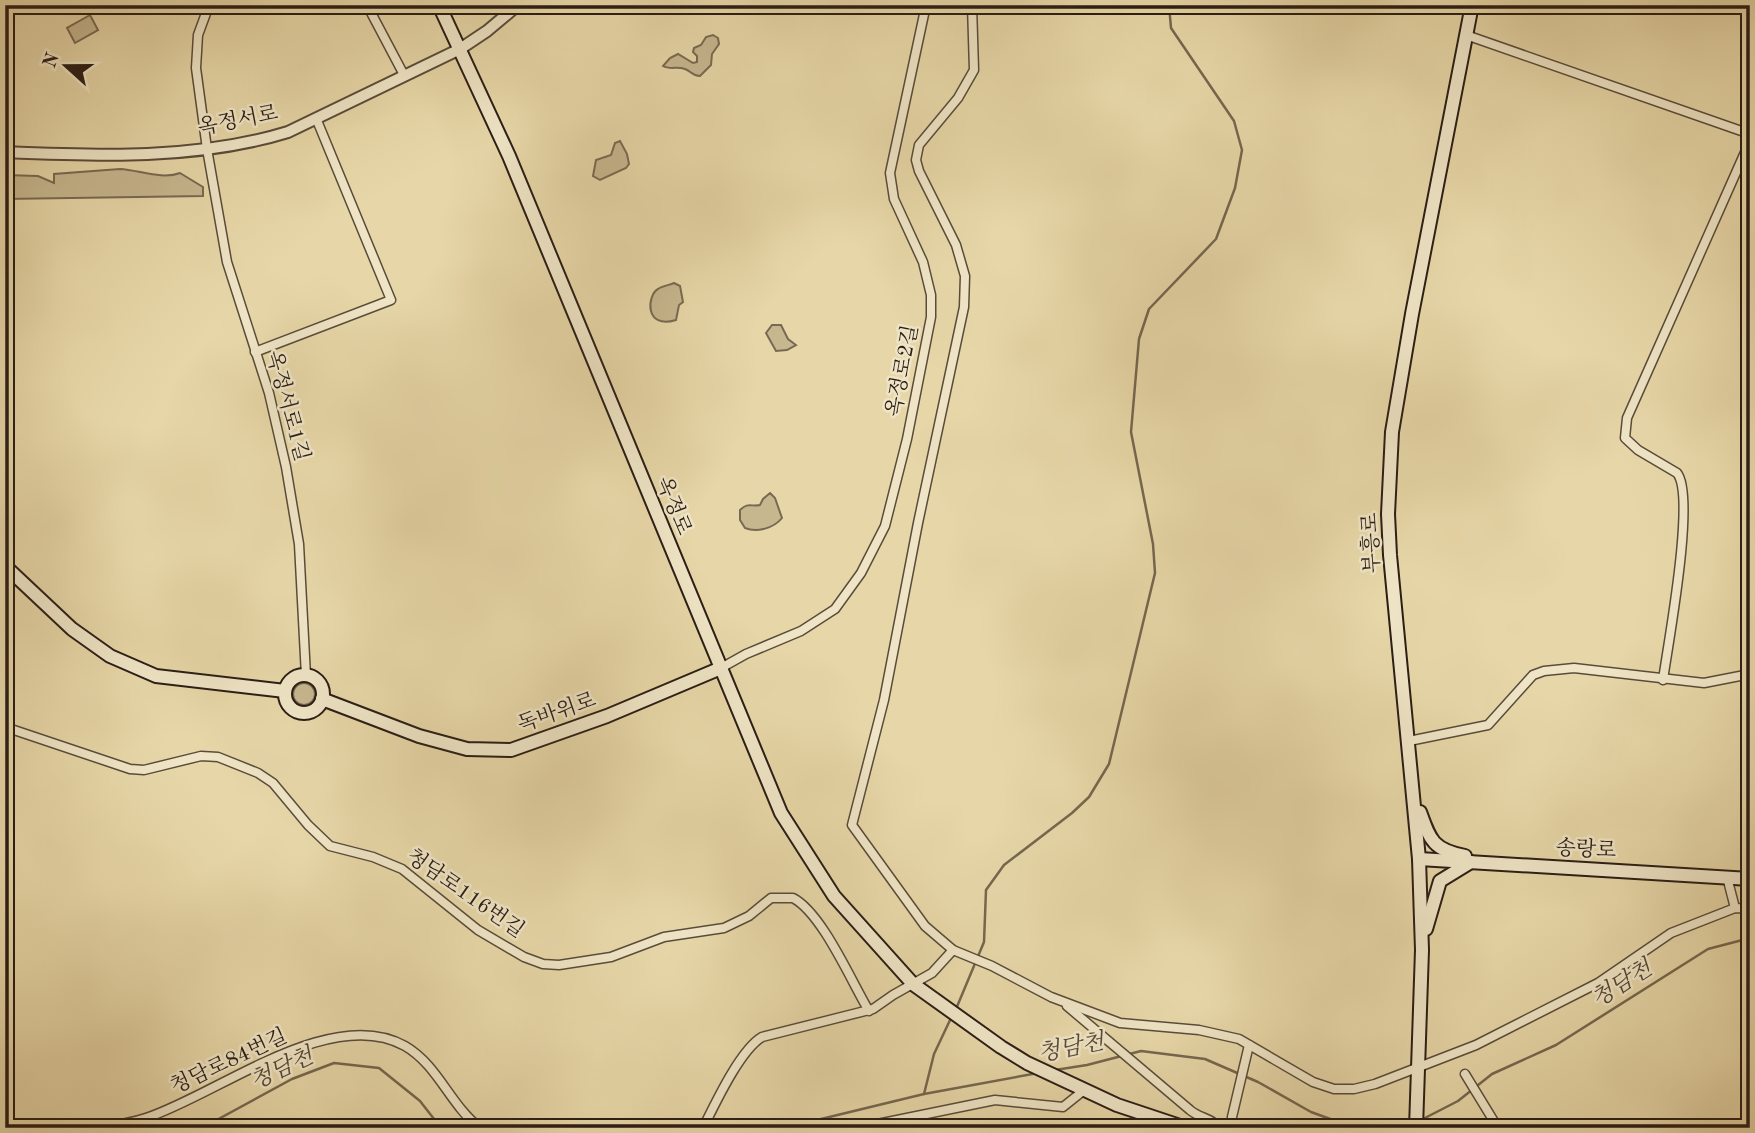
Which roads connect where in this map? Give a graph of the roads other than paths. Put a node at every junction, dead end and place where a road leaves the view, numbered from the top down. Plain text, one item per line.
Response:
1 (209, 5) edge
2 (368, 5) edge
3 (439, 5) edge
4 (518, 5) edge
5 (926, 5) edge
6 (972, 5) edge
7 (1472, 5) edge
8 (1466, 36) junction
9 (460, 50) junction
10 (404, 75) junction
11 (316, 118) junction
12 (1750, 134) edge
13 (1750, 141) edge
14 (207, 149) junction
15 (5, 152) edge
16 (255, 352) junction
17 (5, 566) edge
18 (721, 668) junction
19 (1750, 674) edge
20 (306, 676) junction
21 (1663, 680) junction
22 (285, 691) junction
23 (322, 699) junction
24 (5, 727) edge
25 (1409, 741) junction
26 (1414, 795) junction
27 (1419, 859) junction
28 (1471, 862) junction
29 (1506, 864) junction
30 (1727, 877) junction
31 (1750, 879) edge
32 (1735, 908) junction
33 (1750, 909) edge
34 (1422, 950) junction
35 (957, 951) junction
36 (917, 987) junction
37 (1061, 1001) junction
38 (869, 1011) junction
39 (1249, 1049) junction
40 (1418, 1067) junction
41 (1465, 1074) dead end
42 (1079, 1089) junction
43 (1417, 1127) edge
44 (40, 1128) edge
45 (480, 1128) edge
46 (702, 1128) edge
47 (858, 1128) edge
48 (1186, 1128) edge
49 (1219, 1128) edge
50 (1232, 1128) edge
51 (1497, 1128) edge

1 - 14 street, 옥정서로1길
2 - 10 street
3 - 9 main road, 옥정로
4 - 9 street, 옥정서로
5 - 18 street, 옥정로2길
6 - 35 street
7 - 8 main road, 부흥로
8 - 12 street
8 - 25 main road, 부흥로
9 - 10 street, 옥정서로
9 - 18 main road, 옥정로
10 - 11 street, 옥정서로
11 - 14 street, 옥정서로
11 - 16 street
13 - 21 street
14 - 15 street, 옥정서로
14 - 16 street, 옥정서로1길
16 - 20 street, 옥정서로1길
17 - 22 main road
18 - 23 main road, 독바위로
18 - 36 main road, 옥정로
19 - 21 street
20 - 22 main road
20 - 23 main road
21 - 25 street
22 - 23 main road
24 - 38 street, 청담로116번길
25 - 26 main road, 부흥로
26 - 27 main road, 부흥로
26 - 29 main road
27 - 28 main road, 송랑로
27 - 34 main road, 부흥로
28 - 29 main road, 송랑로
28 - 34 main road
29 - 30 main road, 송랑로
30 - 31 main road, 송랑로
30 - 32 street
32 - 33 street
32 - 40 street
34 - 40 main road, 부흥로
35 - 36 street
35 - 37 street
36 - 38 street
36 - 42 main road, 옥정로
37 - 39 street
37 - 49 street
38 - 46 street
39 - 40 street
39 - 50 street
40 - 43 main road, 부흥로
41 - 51 street
42 - 47 street
42 - 48 main road
44 - 45 street, 청담로84번길

